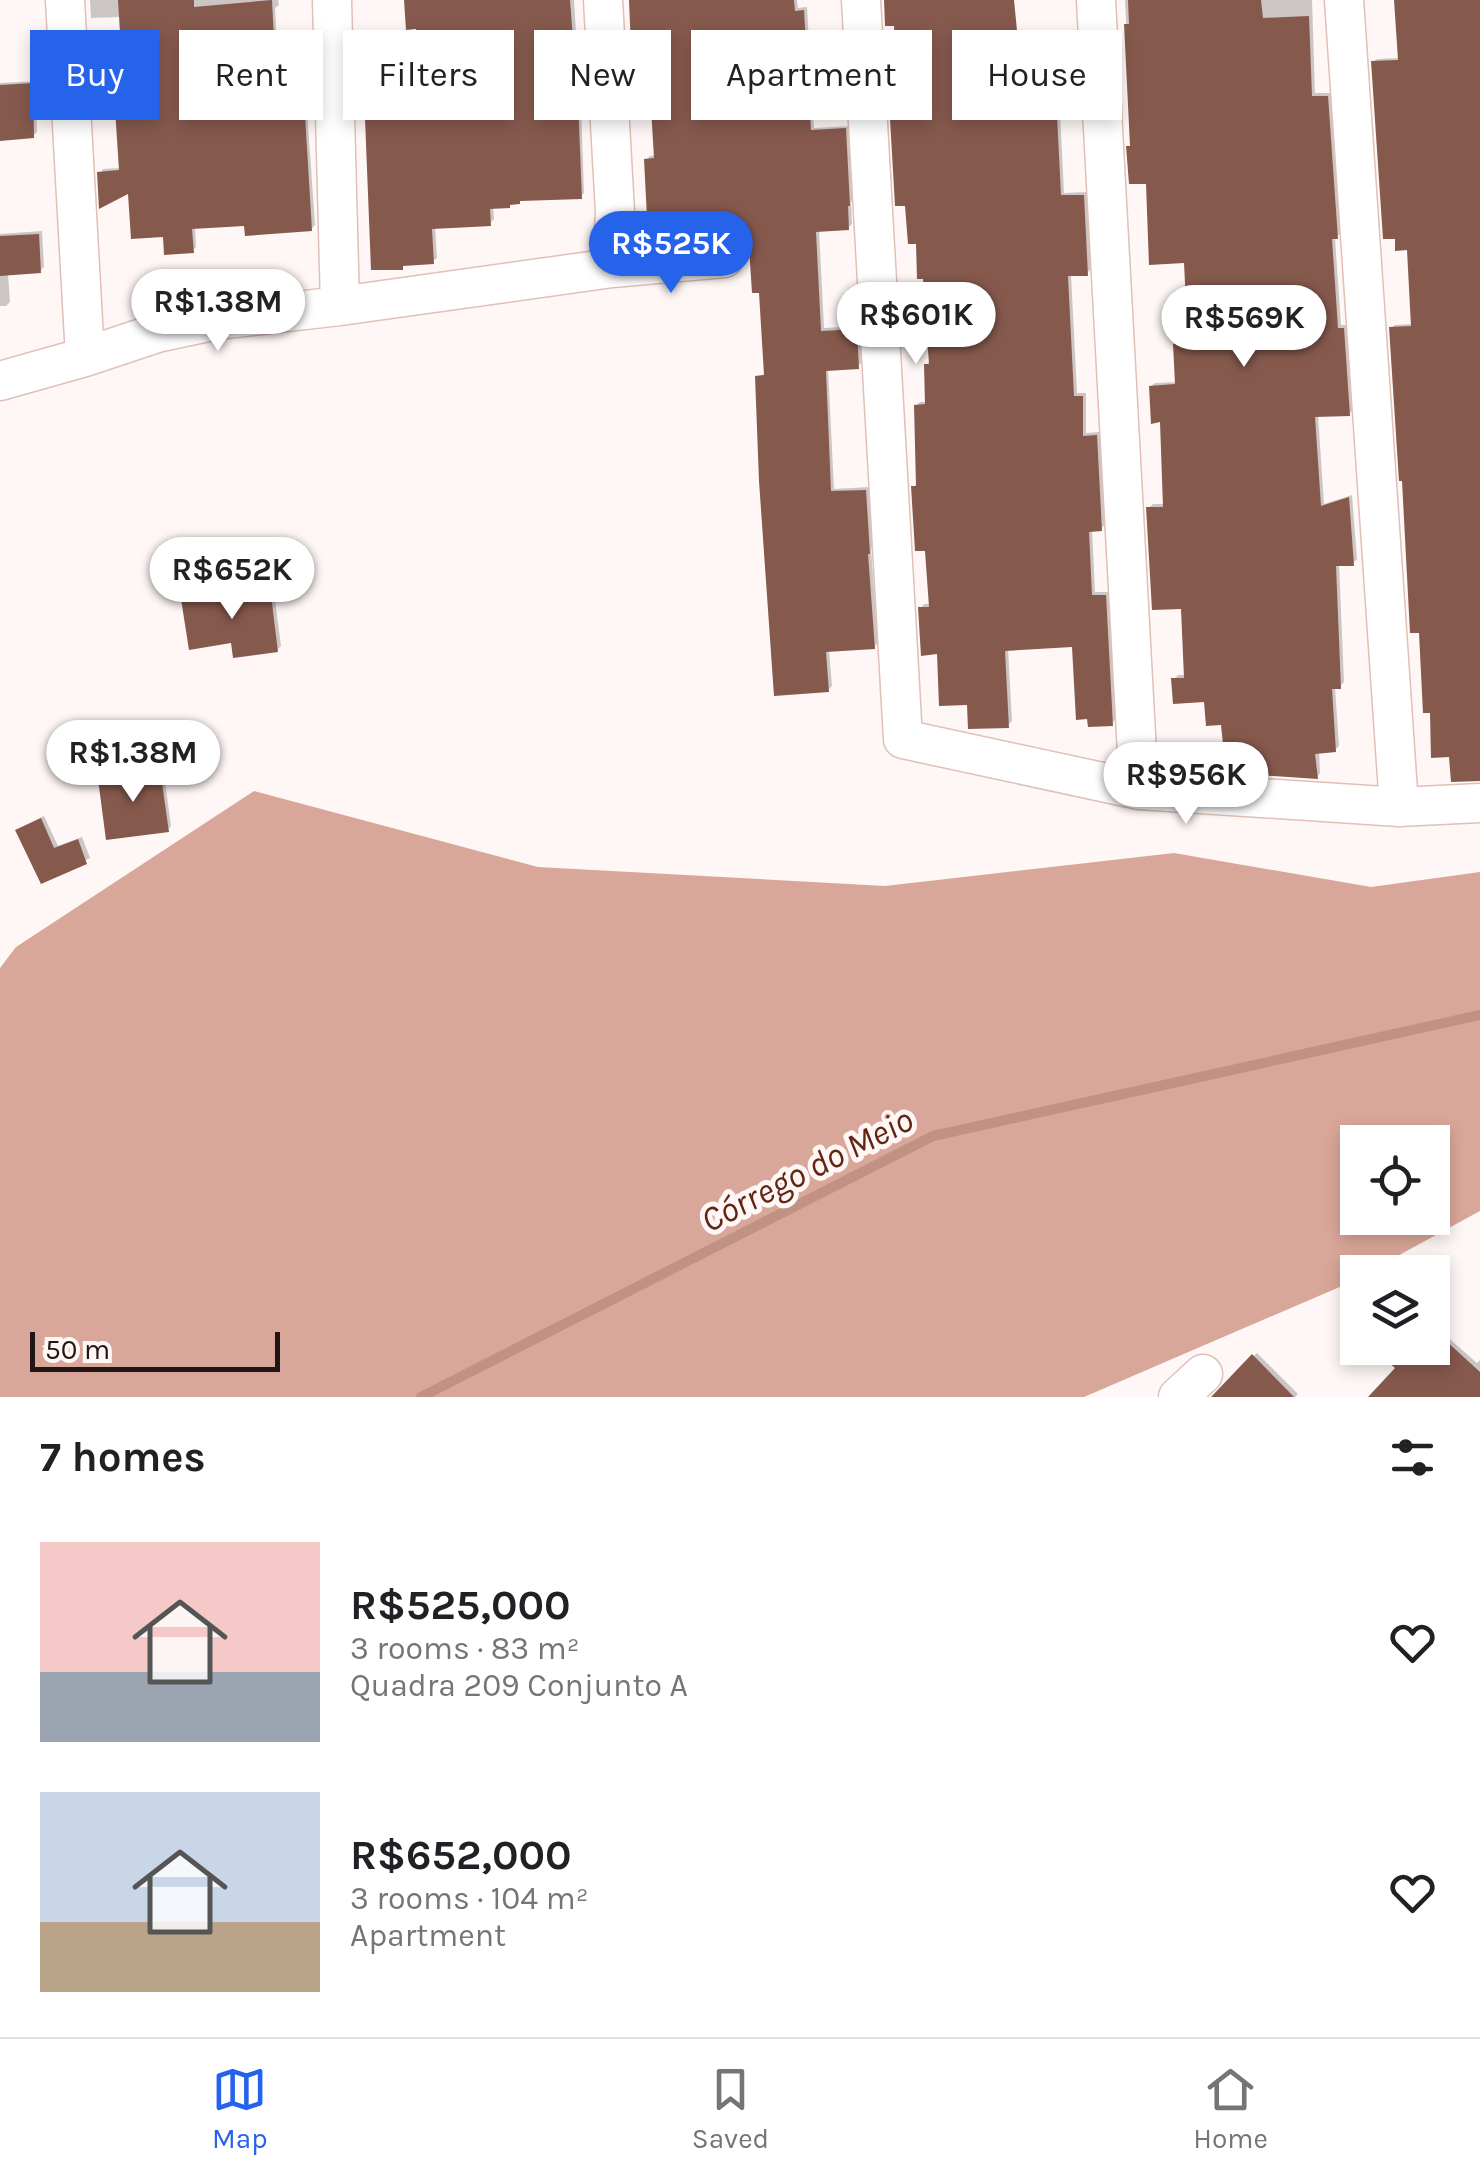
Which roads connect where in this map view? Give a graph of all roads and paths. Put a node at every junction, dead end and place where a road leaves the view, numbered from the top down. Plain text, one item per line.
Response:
1 (65, 0) edge
2 (332, 0) edge
3 (603, 0) edge
4 (860, 0) edge
5 (1096, 0) edge
6 (1344, 0) edge
7 (724, 258) dead end
8 (612, 268) junction
9 (340, 306) junction
10 (85, 357) junction
11 (0, 380) edge
12 (1140, 790) junction
13 (1480, 804) edge
14 (1399, 807) junction

1 - 10 street
2 - 9 street
3 - 8 street
4 - 12 street
5 - 12 street
6 - 14 street
7 - 8 street
8 - 9 street
9 - 10 street
10 - 11 street
12 - 14 street
13 - 14 street

